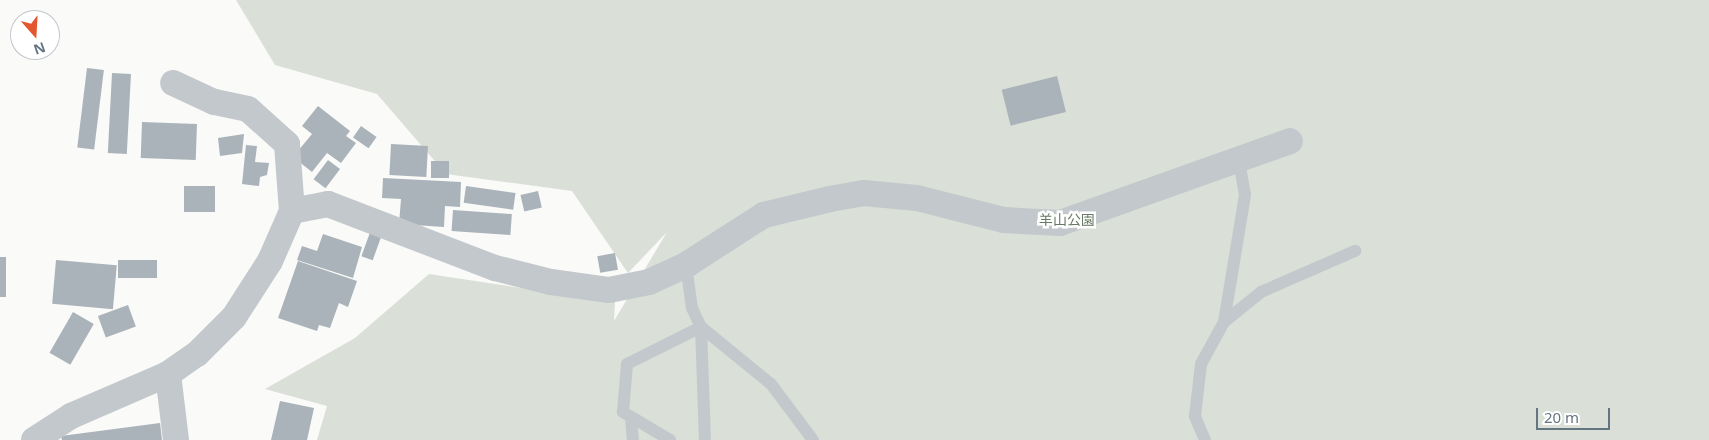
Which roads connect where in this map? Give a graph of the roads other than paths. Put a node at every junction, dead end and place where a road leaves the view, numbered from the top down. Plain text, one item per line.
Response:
1 (173, 84) dead end
2 (1290, 141) dead end
3 (1239, 160) junction
4 (292, 211) junction
5 (1355, 251) dead end
6 (686, 265) junction
7 (1224, 322) junction
8 (701, 327) junction
9 (168, 374) junction
10 (631, 418) junction
11 (34, 440) edge
12 (176, 440) edge
13 (633, 440) edge
14 (670, 440) edge
15 (705, 440) edge
16 (813, 440) edge
17 (1206, 440) edge

1 - 4 street
2 - 3 street
3 - 6 street
3 - 7 lane
4 - 6 street
4 - 9 street
5 - 7 lane
6 - 8 lane
7 - 17 lane
8 - 10 lane
8 - 15 lane
8 - 16 lane
9 - 11 street
9 - 12 street
10 - 13 lane
10 - 14 lane

